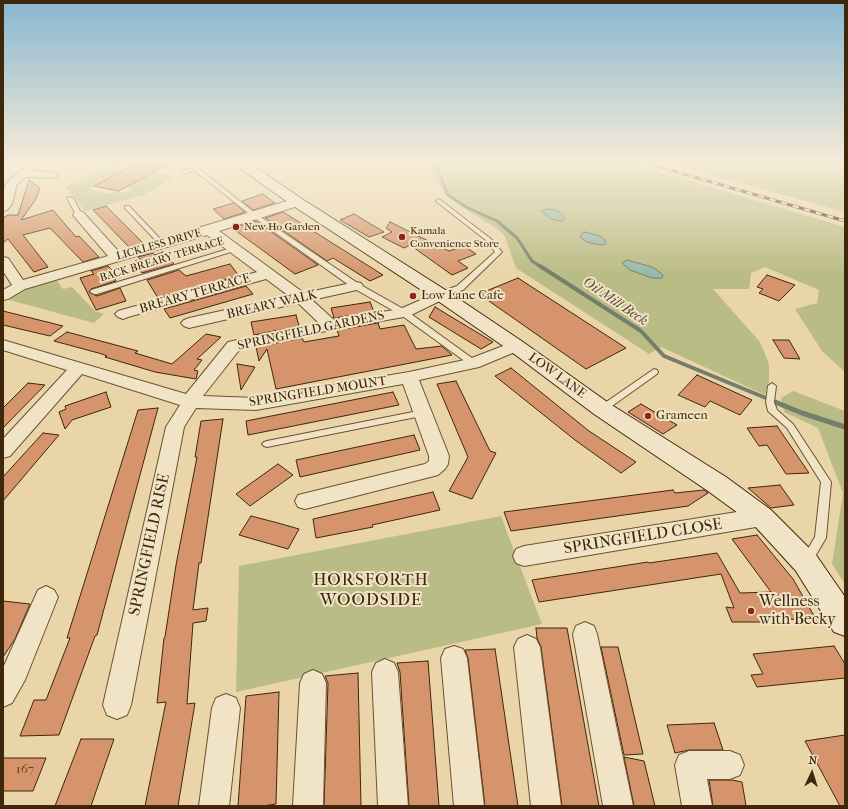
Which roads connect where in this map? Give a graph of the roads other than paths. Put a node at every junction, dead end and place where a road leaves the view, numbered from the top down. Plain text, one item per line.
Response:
1 (71, 200) edge
2 (235, 200) edge
3 (294, 200) edge
4 (439, 201) dead end
5 (297, 202) junction
6 (128, 206) dead end
7 (79, 215) joint
8 (254, 215) junction
9 (209, 230) junction
10 (162, 244) junction
11 (235, 249) junction
12 (116, 257) junction
13 (3, 261) edge
14 (267, 274) junction
15 (20, 286) junction
16 (356, 286) junction
17 (94, 292) dead end
18 (441, 295) junction
19 (3, 296) edge
20 (301, 298) junction
21 (404, 313) junction
22 (123, 314) dead end
23 (189, 323) dead end
24 (331, 325) junction
25 (3, 345) edge
26 (516, 346) junction
27 (473, 363) junction
28 (79, 367) junction
29 (654, 372) dead end
30 (409, 377) junction
31 (771, 389) dead end
32 (194, 396) junction
33 (602, 409) junction
34 (423, 413) junction
35 (267, 444) dead end
36 (3, 451) edge
37 (305, 502) dead end
38 (762, 517) junction
39 (524, 556) dead end
40 (806, 563) junction
41 (46, 597) dead end
42 (845, 622) edge
43 (585, 634) dead end
44 (527, 646) dead end
45 (454, 658) dead end
46 (385, 672) dead end
47 (313, 683) dead end
48 (3, 694) edge
49 (117, 705) dead end
50 (226, 708) dead end
51 (730, 765) dead end
52 (214, 806) edge
53 (308, 806) edge
54 (393, 806) edge
55 (469, 806) edge
56 (546, 806) edge
57 (618, 806) edge
58 (697, 806) edge

1 - 7 lane
2 - 8 lane
3 - 5 street, LOW LANE
4 - 18 lane
5 - 8 street, LICKLESS DRIVE
5 - 18 street, LOW LANE
6 - 10 lane
7 - 12 street
8 - 9 street, LICKLESS DRIVE
8 - 16 lane
9 - 10 street, LICKLESS DRIVE
9 - 11 street
10 - 12 street, LICKLESS DRIVE
11 - 14 street
11 - 17 lane, BACK BREARY TERRACE
12 - 15 street, LICKLESS DRIVE
13 - 15 street
14 - 20 street
14 - 22 street, BREARY TERRACE
15 - 19 street, LICKLESS DRIVE
16 - 20 street, BREARY WALK
16 - 21 lane
18 - 21 street, SPRINGFIELD GARDENS
18 - 26 street, LOW LANE
20 - 23 street, BREARY WALK
20 - 24 street
21 - 24 street, SPRINGFIELD GARDENS
21 - 27 lane
24 - 32 street, SPRINGFIELD GARDENS
25 - 28 street, SPRINGFIELD MOUNT
26 - 27 street, SPRINGFIELD MOUNT
26 - 33 street, LOW LANE
27 - 30 street, SPRINGFIELD MOUNT
28 - 32 street, SPRINGFIELD MOUNT
28 - 36 street
29 - 33 lane
30 - 32 street, SPRINGFIELD MOUNT
30 - 34 street
31 - 40 lane
32 - 49 street, SPRINGFIELD RISE
33 - 38 street, LOW LANE
34 - 35 lane
34 - 37 street
38 - 39 street, SPRINGFIELD CLOSE
38 - 40 street, LOW LANE
40 - 42 street, LOW LANE
41 - 48 street
43 - 57 street
44 - 56 street
45 - 55 street
46 - 54 street
47 - 53 street
50 - 52 street
51 - 58 street

